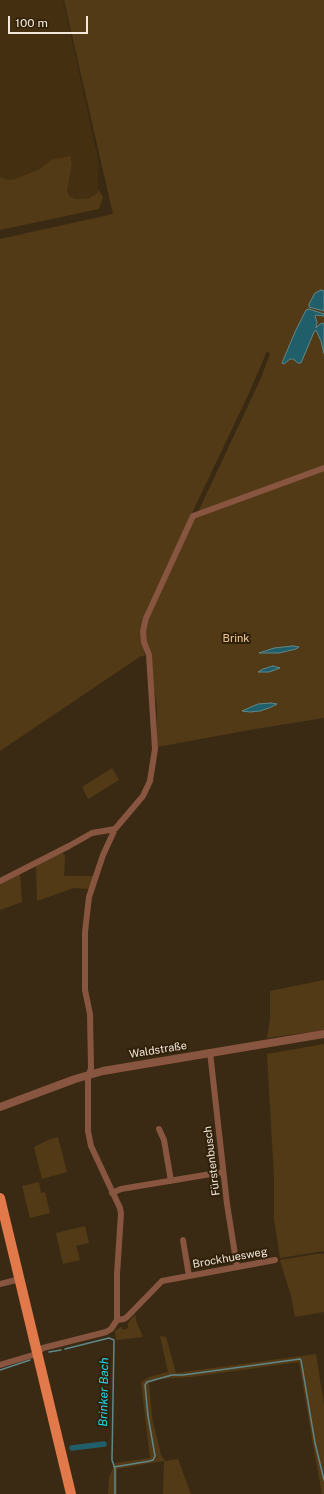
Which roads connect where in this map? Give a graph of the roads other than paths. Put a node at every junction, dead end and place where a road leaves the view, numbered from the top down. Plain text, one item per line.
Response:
1 (324, 468) edge
2 (115, 828) junction
3 (0, 881) edge
4 (324, 1034) edge
5 (210, 1052) junction
6 (90, 1074) junction
7 (0, 1107) edge
8 (159, 1129) dead end
9 (223, 1172) junction
10 (171, 1181) junction
11 (112, 1193) junction
12 (0, 1198) edge
13 (182, 1240) dead end
14 (275, 1260) dead end
15 (237, 1267) junction
16 (189, 1276) junction
17 (20, 1279) junction
18 (0, 1284) edge
19 (117, 1320) junction
20 (37, 1352) junction
21 (0, 1365) edge
22 (71, 1494) edge

1 - 2 street
2 - 3 street
2 - 6 street
4 - 5 street, Waldstraße
5 - 6 street, Waldstraße
5 - 9 street, Fürstenbusch
6 - 7 street, Waldstraße
6 - 11 street
8 - 10 street
9 - 10 street
9 - 15 street, Fürstenbusch
10 - 11 street
11 - 19 street
12 - 17 main road
13 - 16 street, Brockhuesweg
14 - 15 street, Brockhuesweg
15 - 16 street, Brockhuesweg
16 - 19 street, Brockhuesweg
17 - 18 street
17 - 20 main road
19 - 20 street, Brockhuesweg
20 - 21 street, Brockhuesweg
20 - 22 main road

